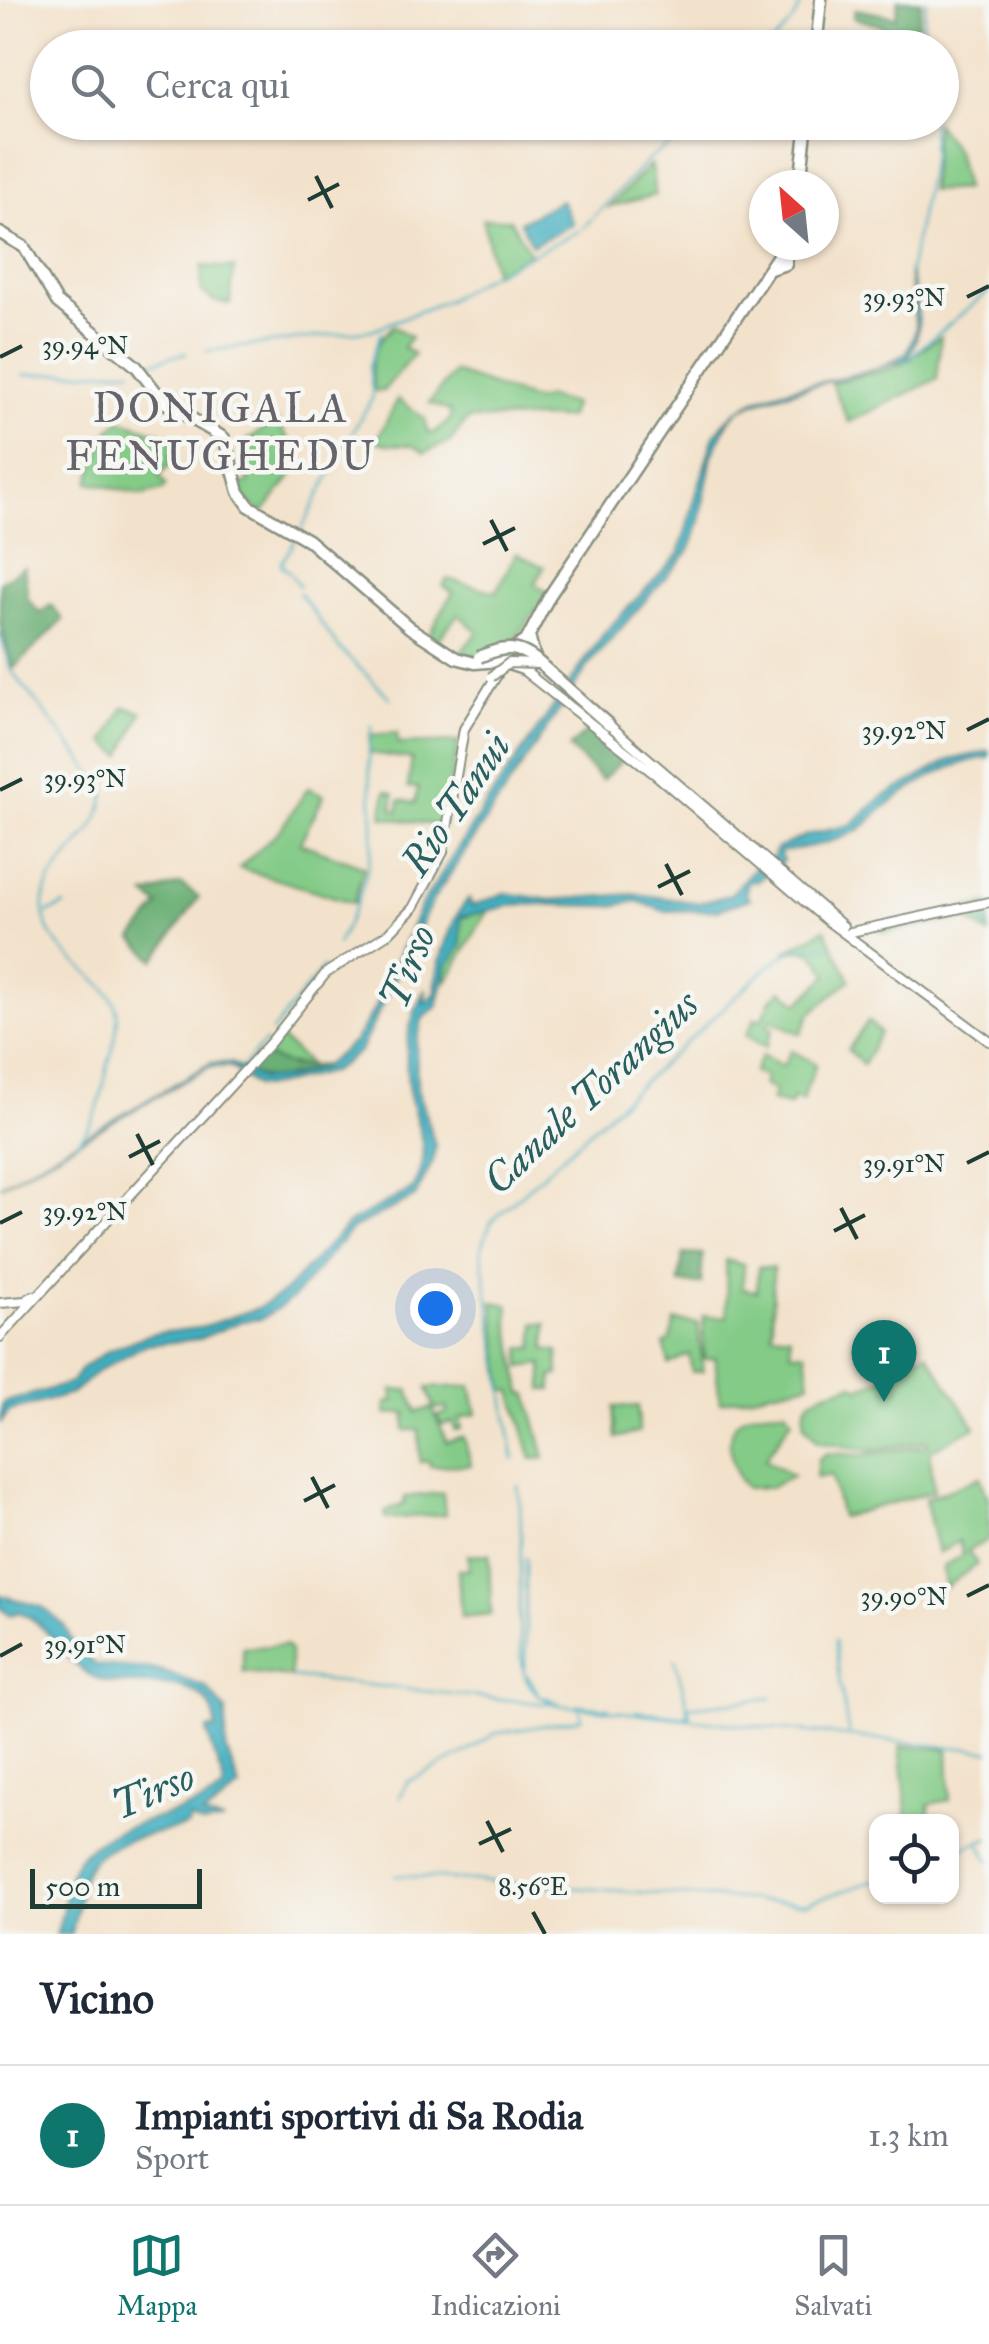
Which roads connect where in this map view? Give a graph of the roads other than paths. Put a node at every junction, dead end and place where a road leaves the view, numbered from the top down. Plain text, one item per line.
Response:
1 (821, 0) edge
2 (817, 30) edge
3 (805, 140) edge
4 (802, 170) edge
5 (0, 233) edge
6 (778, 260) edge
7 (526, 647) junction
8 (450, 654) junction
9 (503, 669) junction
10 (546, 669) junction
11 (576, 700) junction
12 (609, 725) joint
13 (671, 780) junction
14 (989, 902) edge
15 (840, 926) junction
16 (872, 926) junction
17 (851, 932) junction
18 (865, 945) junction
19 (989, 1040) edge
20 (10, 1305) edge
21 (0, 1335) edge

1 - 2 main road
3 - 4 main road
5 - 8 main road
6 - 7 main road
7 - 9 main road
7 - 9 main road
7 - 9 main road
7 - 11 main road
8 - 9 main road
8 - 10 main road, bridge
9 - 10 main road, bridge
9 - 11 main road
9 - 20 main road
10 - 11 main road
11 - 12 main road
11 - 13 main road
12 - 13 main road
13 - 15 main road
14 - 16 main road
15 - 17 main road
15 - 18 main road
16 - 17 main road
16 - 18 main road
17 - 18 main road
18 - 19 main road
20 - 21 main road
20 - 21 main road

